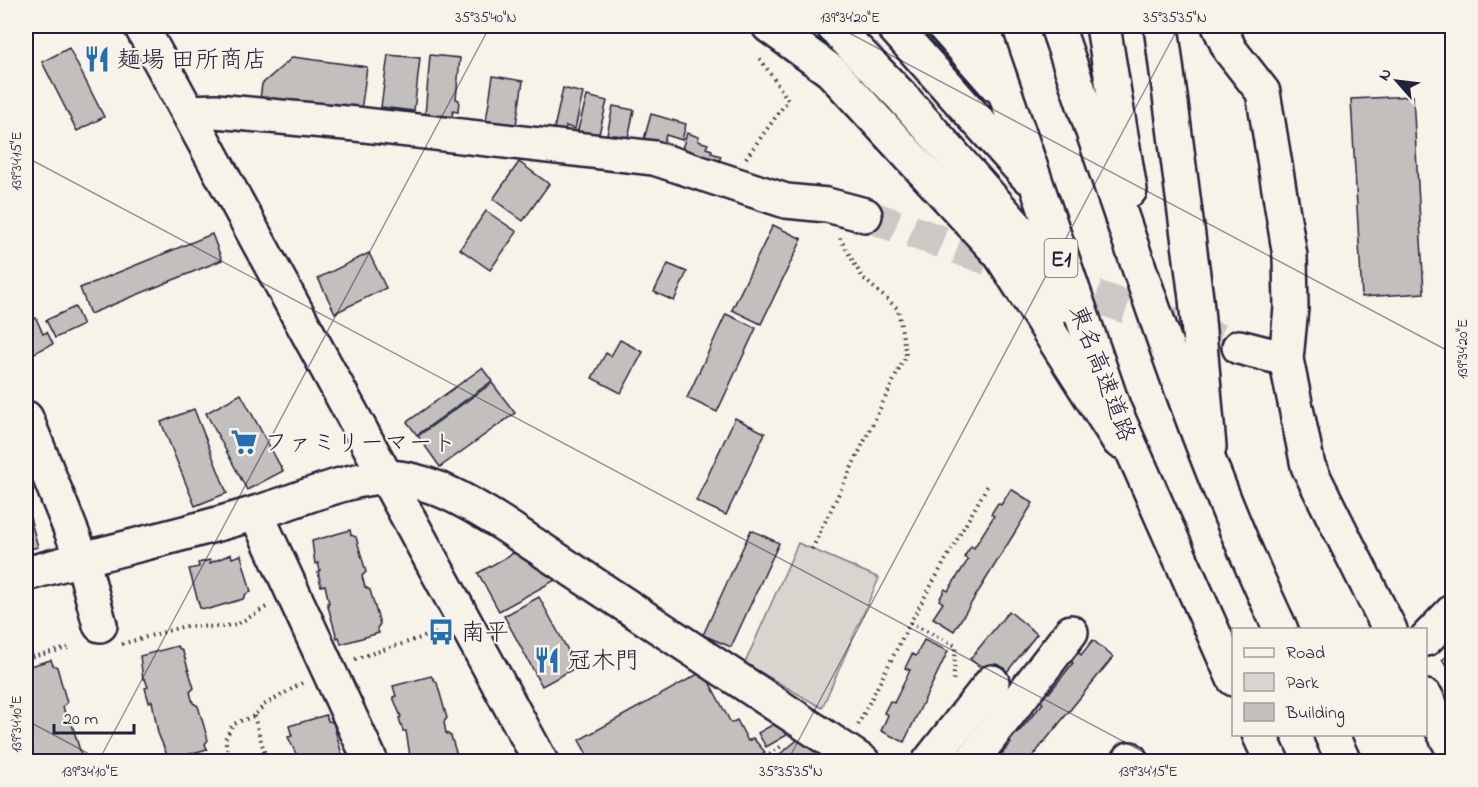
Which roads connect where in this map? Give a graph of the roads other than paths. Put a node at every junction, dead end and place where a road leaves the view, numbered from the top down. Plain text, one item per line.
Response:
1 (141, 26) edge
2 (833, 26) edge
3 (893, 26) edge
4 (944, 26) edge
5 (1056, 26) edge
6 (1104, 26) edge
7 (1161, 26) edge
8 (1219, 26) edge
9 (982, 27) edge
10 (763, 39) edge
11 (1005, 95) junction
12 (188, 112) junction
13 (1036, 186) junction
14 (853, 212) tunnel mouth
15 (1145, 285) junction
16 (1239, 347) tunnel mouth
17 (1286, 359) junction
18 (1114, 409) junction
19 (26, 418) edge
20 (1210, 462) junction
21 (386, 477) junction
22 (1149, 488) junction
23 (256, 513) junction
24 (82, 558) junction
25 (26, 574) edge
26 (1452, 612) edge
27 (1280, 628) edge
28 (1389, 628) edge
29 (1071, 632) dead end
30 (108, 635) road end
31 (1427, 637) edge
32 (1232, 677) edge
33 (982, 694) road end
34 (1427, 702) edge
35 (1259, 736) edge
36 (1331, 736) edge
37 (1452, 748) edge
38 (854, 756) edge
39 (371, 762) edge
40 (541, 762) edge
41 (929, 762) edge
42 (971, 762) edge
43 (1272, 762) edge
44 (1344, 762) edge

1 - 12 main road
2 - 18 main road
3 - 13 main road
4 - 11 main road
5 - 15 main road
6 - 15 main road
7 - 20 main road
8 - 17 main road
9 - 11 main road, 東名高速道路 / E1
10 - 22 main road
11 - 13 main road, 東名高速道路 / E1
12 - 14 main road
12 - 21 main road
13 - 18 main road, 東名高速道路 / E1
15 - 20 main road
16 - 17 main road
17 - 28 main road
18 - 22 main road, 東名高速道路 / E1
19 - 24 main road
20 - 27 main road
21 - 23 main road
21 - 38 main road
21 - 40 main road
22 - 32 main road, 東名高速道路 / E1
23 - 24 main road
23 - 39 main road
24 - 25 main road
24 - 30 main road
26 - 31 main road
29 - 42 main road
33 - 41 main road
34 - 37 main road
35 - 43 main road
36 - 44 main road

